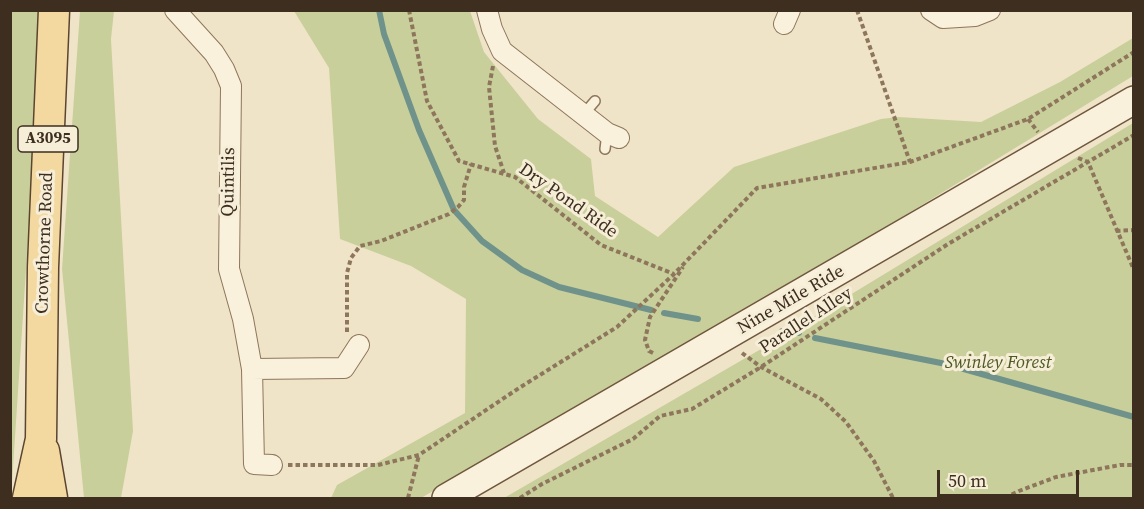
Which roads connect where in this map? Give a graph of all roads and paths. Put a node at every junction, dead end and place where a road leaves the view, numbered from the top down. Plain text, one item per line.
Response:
1 (54, 10) edge
2 (175, 10) edge
3 (409, 10) edge
4 (487, 10) edge
5 (857, 10) edge
6 (931, 10) edge
7 (990, 10) edge
8 (502, 51) junction
9 (1134, 52) edge
10 (1134, 100) edge
11 (1134, 135) edge
12 (610, 140) dead end
13 (910, 162) junction
14 (1088, 162) junction
15 (471, 164) junction
16 (504, 174) junction
17 (1134, 230) edge
18 (1116, 231) junction
19 (692, 254) junction
20 (1134, 270) edge
21 (674, 274) junction
22 (723, 339) junction
23 (359, 345) joint
24 (657, 356) dead end
25 (761, 367) junction
26 (252, 369) junction
27 (41, 439) junction
28 (419, 455) junction
29 (272, 465) joint
30 (1134, 465) edge
31 (28, 498) edge
32 (52, 498) edge
33 (408, 498) edge
34 (446, 498) edge
35 (520, 498) edge
36 (894, 498) edge
37 (1005, 498) edge

1 - 27 main road, Crowthorne Road / A3095
2 - 26 street, Quintilis
3 - 15 path, Dry Pond Ride
4 - 8 street
5 - 13 path
6 - 7 street
8 - 12 street
8 - 16 path
9 - 13 path
10 - 22 main road, Nine Mile Ride
11 - 14 path, Parallel Alley
13 - 19 path
14 - 18 path
14 - 25 path, Parallel Alley
15 - 16 path, Dry Pond Ride
15 - 23 path
16 - 21 path, Dry Pond Ride
17 - 18 path
18 - 20 path
19 - 21 path
19 - 24 path
21 - 28 path
22 - 25 path
22 - 34 main road, Nine Mile Ride
23 - 26 street
25 - 35 path, Parallel Alley
25 - 36 path
26 - 29 street, Quintilis
27 - 31 main road, Crowthorne Road / A3095
27 - 32 main road, Crowthorne Road / A3095
28 - 29 path
28 - 33 path
30 - 37 path

